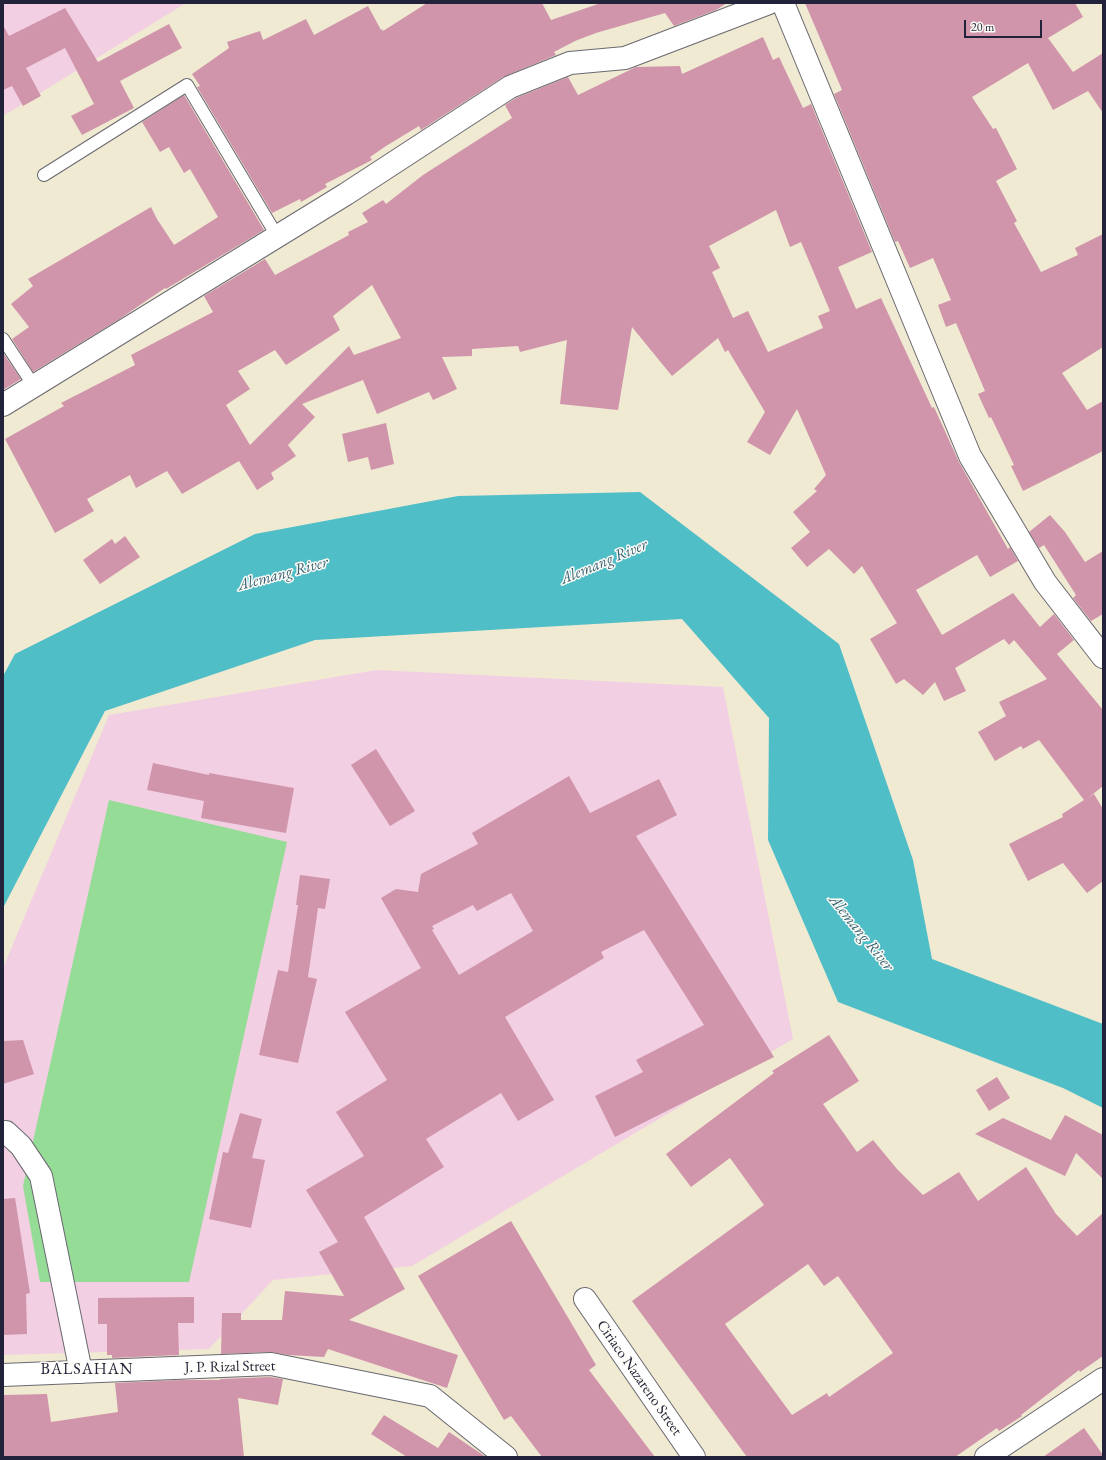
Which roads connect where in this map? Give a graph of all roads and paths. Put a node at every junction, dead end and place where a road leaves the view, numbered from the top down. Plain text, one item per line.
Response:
1 (769, 3) edge
2 (783, 3) edge
3 (44, 175) dead end
4 (277, 236) junction
5 (3, 339) edge
6 (34, 386) junction
7 (3, 405) edge
8 (1103, 657) edge
9 (3, 1132) edge
10 (585, 1299) dead end
11 (81, 1372) junction
12 (3, 1375) edge
13 (1103, 1379) edge
14 (994, 1455) edge
15 (506, 1457) edge
16 (694, 1457) edge

1 - 4 street
2 - 8 street
3 - 4 lane
4 - 6 street
5 - 6 lane
6 - 7 street
9 - 11 street
10 - 16 street, Ciriaco Nazareno Street
11 - 12 street, J. P. Rizal Street
11 - 15 street, J. P. Rizal Street
13 - 14 street

